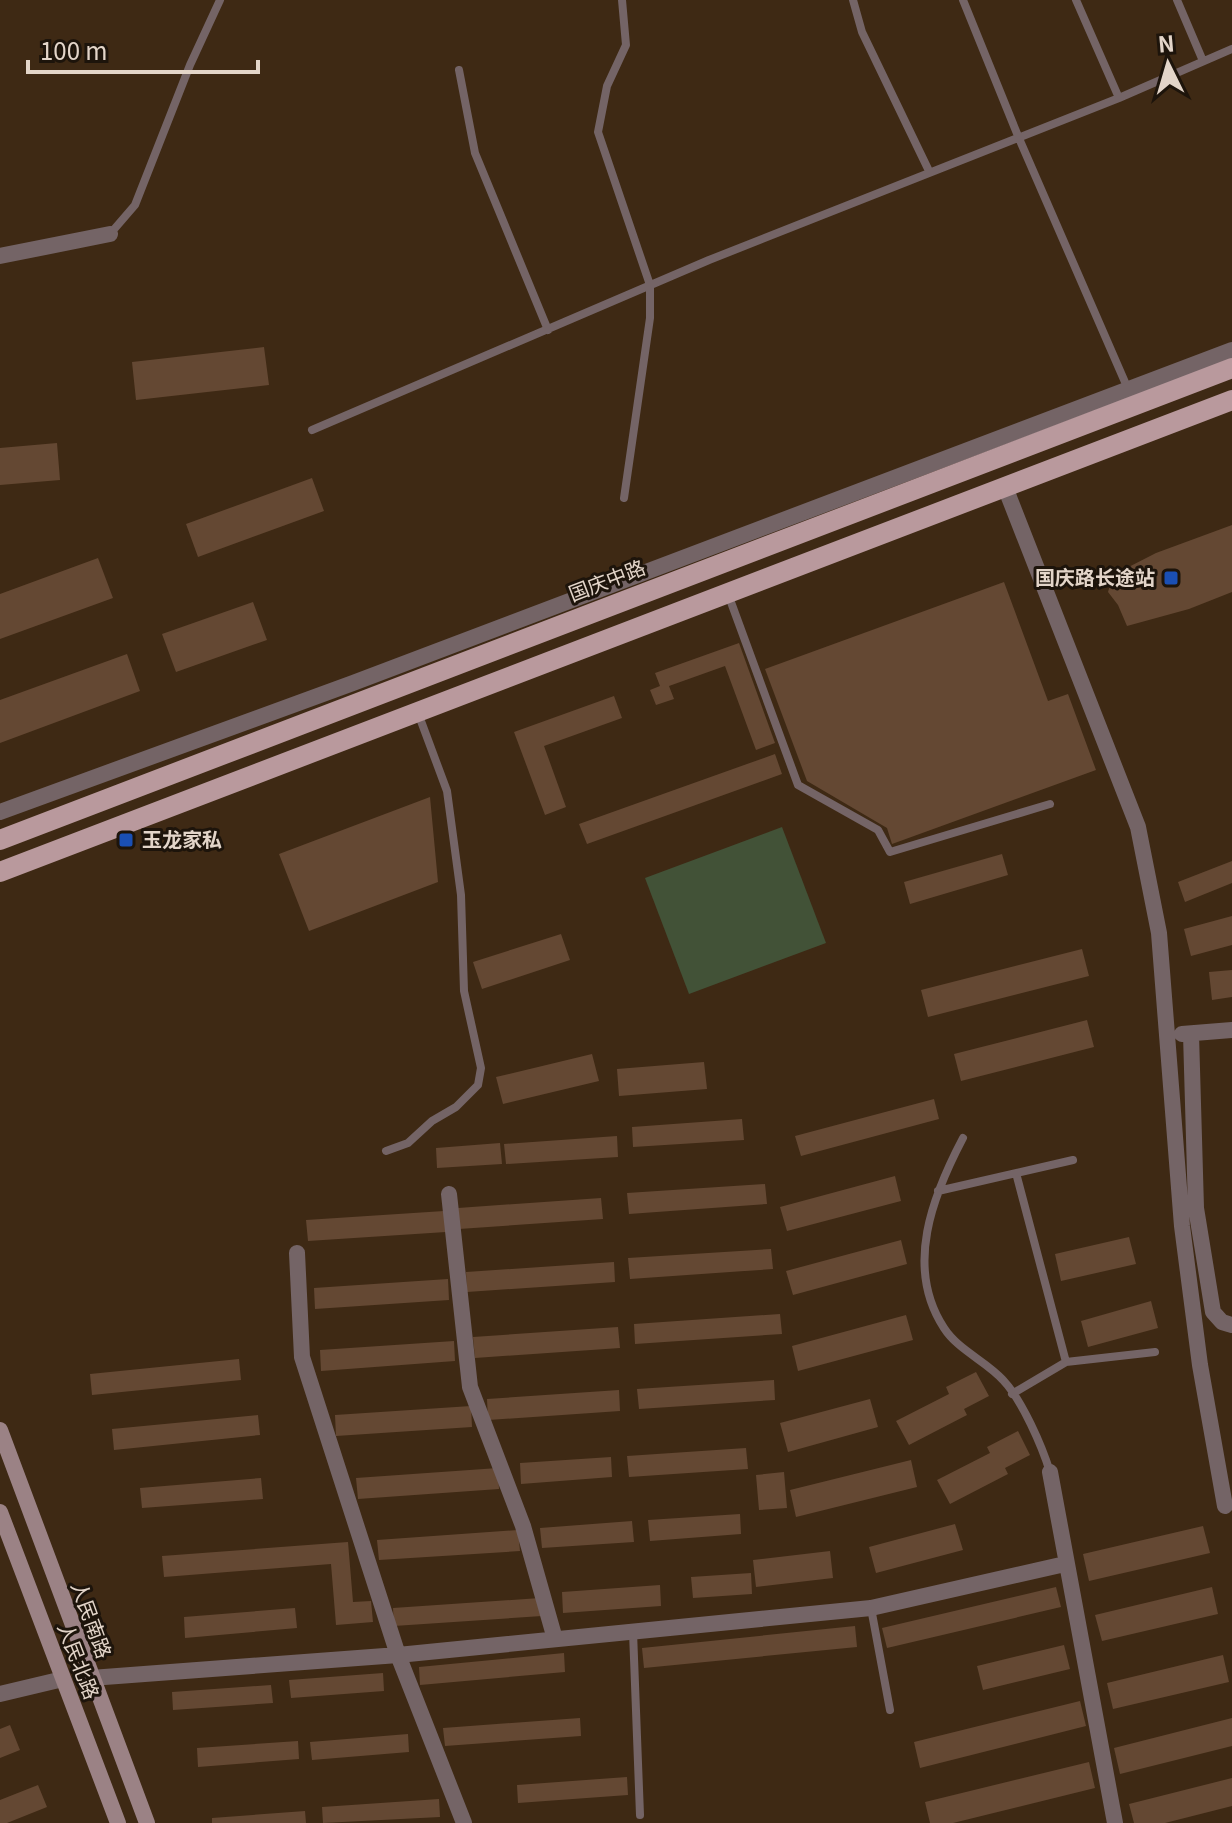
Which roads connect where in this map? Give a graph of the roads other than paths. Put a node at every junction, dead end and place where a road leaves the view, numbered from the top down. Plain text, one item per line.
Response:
1 (220, 0) edge
2 (622, 0) edge
3 (853, 0) edge
4 (963, 0) edge
5 (1076, 0) edge
6 (1177, 0) edge
7 (1232, 49) edge
8 (1203, 61) junction
9 (459, 70) dead end
10 (1119, 98) junction
11 (1018, 136) junction
12 (929, 171) junction
13 (110, 234) joint
14 (0, 256) edge
15 (650, 285) junction
16 (548, 330) junction
17 (1232, 350) edge
18 (1232, 368) edge
19 (1128, 389) junction
20 (1232, 400) edge
21 (312, 430) dead end
22 (1005, 487) junction
23 (624, 498) dead end
24 (728, 593) junction
25 (418, 712) junction
26 (1050, 804) dead end
27 (0, 812) edge
28 (0, 840) edge
29 (0, 872) edge
30 (1232, 1030) edge
31 (1191, 1034) junction
32 (1169, 1036) junction
33 (963, 1138) dead end
34 (386, 1151) dead end
35 (1073, 1160) dead end
36 (1016, 1173) junction
37 (938, 1191) junction
38 (449, 1194) dead end
39 (297, 1253) dead end
40 (1232, 1325) edge
41 (1155, 1352) dead end
42 (1066, 1362) junction
43 (1012, 1394) junction
44 (0, 1430) edge
45 (1050, 1472) joint
46 (1225, 1506) dead end
47 (0, 1512) edge
48 (1065, 1564) junction
49 (871, 1608) junction
50 (633, 1631) junction
51 (555, 1639) junction
52 (398, 1655) junction
53 (91, 1678) junction
54 (63, 1679) junction
55 (0, 1694) edge
56 (890, 1710) dead end
57 (640, 1815) dead end
58 (118, 1823) edge
59 (147, 1823) edge
60 (464, 1823) edge
61 (1115, 1823) edge

1 - 13 lane
2 - 15 lane
3 - 12 lane
4 - 11 lane
5 - 10 lane
6 - 8 lane
7 - 8 lane
8 - 10 lane
9 - 16 lane
10 - 11 lane
11 - 12 lane
11 - 19 lane
12 - 15 lane
13 - 14 street
15 - 16 lane
15 - 23 lane
16 - 21 lane
17 - 19 street
18 - 28 main road, 国庆中路
19 - 27 street
20 - 22 main road
22 - 24 main road
22 - 32 street
24 - 25 main road
24 - 26 lane
25 - 29 main road
25 - 34 lane
30 - 31 street
31 - 32 street
31 - 40 street
32 - 46 street
33 - 37 lane
35 - 36 lane
36 - 37 lane
36 - 42 lane
37 - 43 lane
38 - 51 street
39 - 52 street
41 - 42 lane
42 - 43 lane
43 - 45 lane
44 - 53 main road, 人民南路
45 - 48 street
47 - 54 main road, 人民北路
48 - 49 street
48 - 61 street
49 - 50 street
49 - 56 lane
50 - 51 street
50 - 57 lane
51 - 52 street
52 - 53 street
52 - 60 street
53 - 59 main road, 人民南路
54 - 55 street
54 - 58 main road, 人民北路

